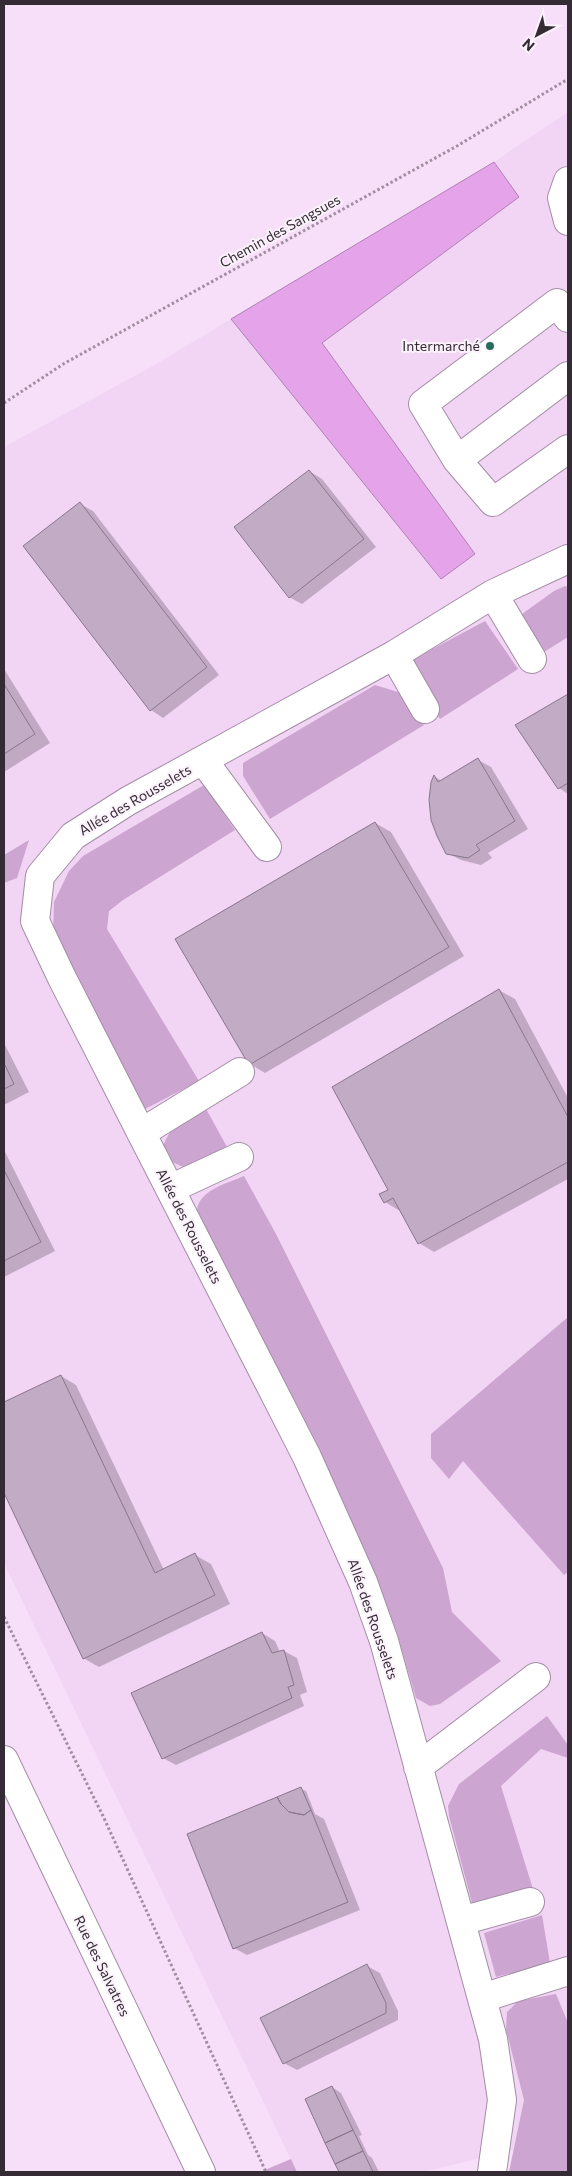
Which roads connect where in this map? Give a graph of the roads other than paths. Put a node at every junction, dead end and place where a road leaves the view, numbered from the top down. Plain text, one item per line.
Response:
1 (568, 181) edge
2 (568, 221) edge
3 (568, 318) edge
4 (568, 376) edge
5 (568, 449) edge
6 (458, 460) junction
7 (568, 559) edge
8 (493, 594) junction
9 (394, 656) junction
10 (532, 659) dead end
11 (425, 708) dead end
12 (203, 760) junction
13 (267, 847) dead end
14 (240, 1072) dead end
15 (141, 1133) junction
16 (239, 1157) dead end
17 (170, 1190) junction
18 (536, 1677) dead end
19 (4, 1760) edge
20 (418, 1767) junction
21 (530, 1902) dead end
22 (460, 1921) junction
23 (568, 1971) edge
24 (482, 1998) junction
25 (201, 2172) edge
26 (492, 2172) edge

1 - 2 street
3 - 6 street
4 - 6 street
5 - 6 street
7 - 8 street, Allée des Rousselets
8 - 9 street, Allée des Rousselets
8 - 10 street
9 - 11 street
9 - 12 street, Allée des Rousselets
12 - 13 street
12 - 15 street, Allée des Rousselets
14 - 15 street
15 - 17 street, Allée des Rousselets
16 - 17 street
17 - 20 street, Allée des Rousselets
18 - 20 street
19 - 25 street, Rue des Salvatres
20 - 22 street, Allée des Rousselets
21 - 22 street
22 - 24 street, Allée des Rousselets
23 - 24 street
24 - 26 street, Allée des Rousselets

